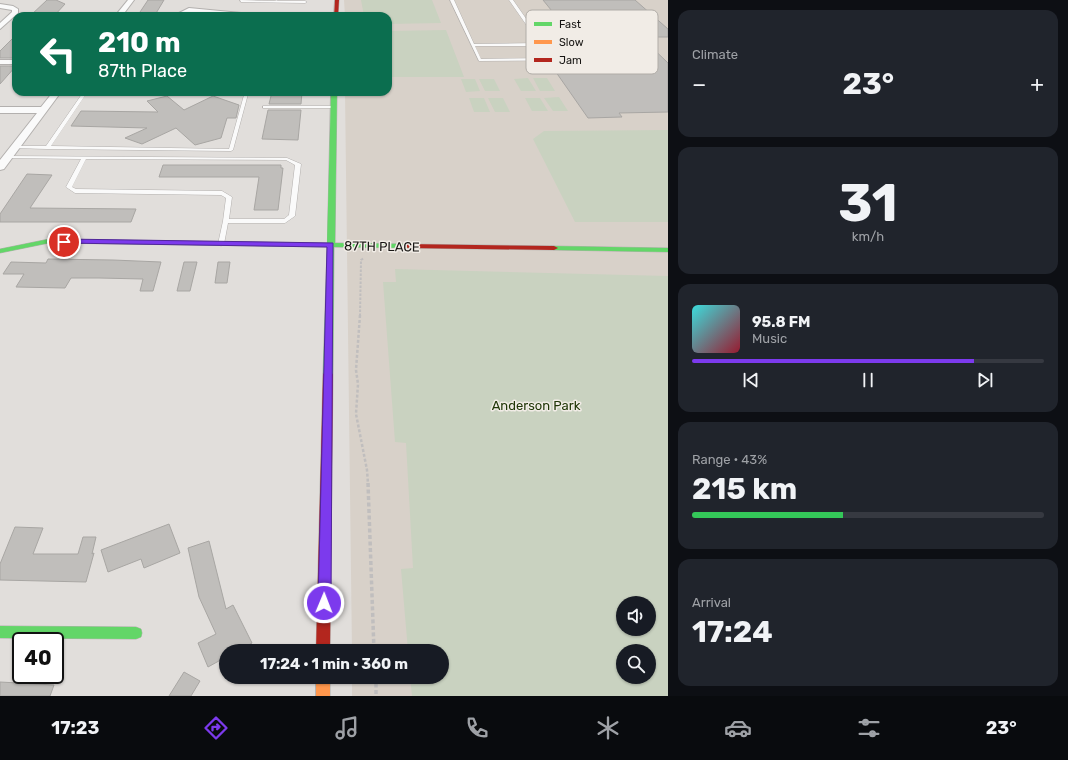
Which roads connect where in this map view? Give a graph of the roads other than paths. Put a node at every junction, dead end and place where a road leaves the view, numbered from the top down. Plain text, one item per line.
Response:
1 (131, 0) edge
2 (337, 0) edge
3 (452, 0) edge
4 (511, 0) edge
5 (241, 1) dead end
6 (276, 1) edge
7 (305, 2) dead end
8 (0, 6) edge
9 (15, 12) edge
10 (121, 12) edge
11 (185, 12) edge
12 (206, 12) edge
13 (336, 12) edge
14 (12, 16) edge
15 (526, 21) edge
16 (0, 27) edge
17 (526, 44) edge
18 (473, 45) junction
19 (526, 59) edge
20 (0, 62) edge
21 (12, 62) edge
22 (54, 96) edge
23 (82, 96) edge
24 (245, 96) edge
25 (334, 96) edge
26 (265, 107) dead end
27 (334, 107) junction
28 (0, 110) edge
29 (43, 110) junction
30 (15, 147) junction
31 (47, 148) junction
32 (8, 157) junction
33 (85, 158) junction
34 (0, 167) edge
35 (226, 221) junction
36 (221, 244) junction
37 (330, 245) junction
38 (668, 250) edge
39 (0, 251) edge
40 (0, 632) edge
41 (136, 632) dead end
42 (324, 644) edge
43 (323, 684) edge
44 (323, 696) edge

1 - 10 street
2 - 13 street
3 - 18 lane
4 - 15 lane
5 - 6 lane
6 - 7 lane
8 - 9 street
11 - 12 street
14 - 16 street
17 - 18 lane
18 - 19 lane
20 - 21 street
22 - 29 street
23 - 31 lane
24 - 31 lane
25 - 27 street
26 - 27 lane
27 - 37 street
28 - 29 street
29 - 30 street
30 - 31 lane
30 - 32 street
32 - 33 lane
32 - 34 street
33 - 35 lane
33 - 35 lane
35 - 36 lane
36 - 37 street, 87TH PLACE
36 - 39 street, 87TH PLACE
37 - 38 street, 87TH PLACE
37 - 42 street
40 - 41 street
43 - 44 street

